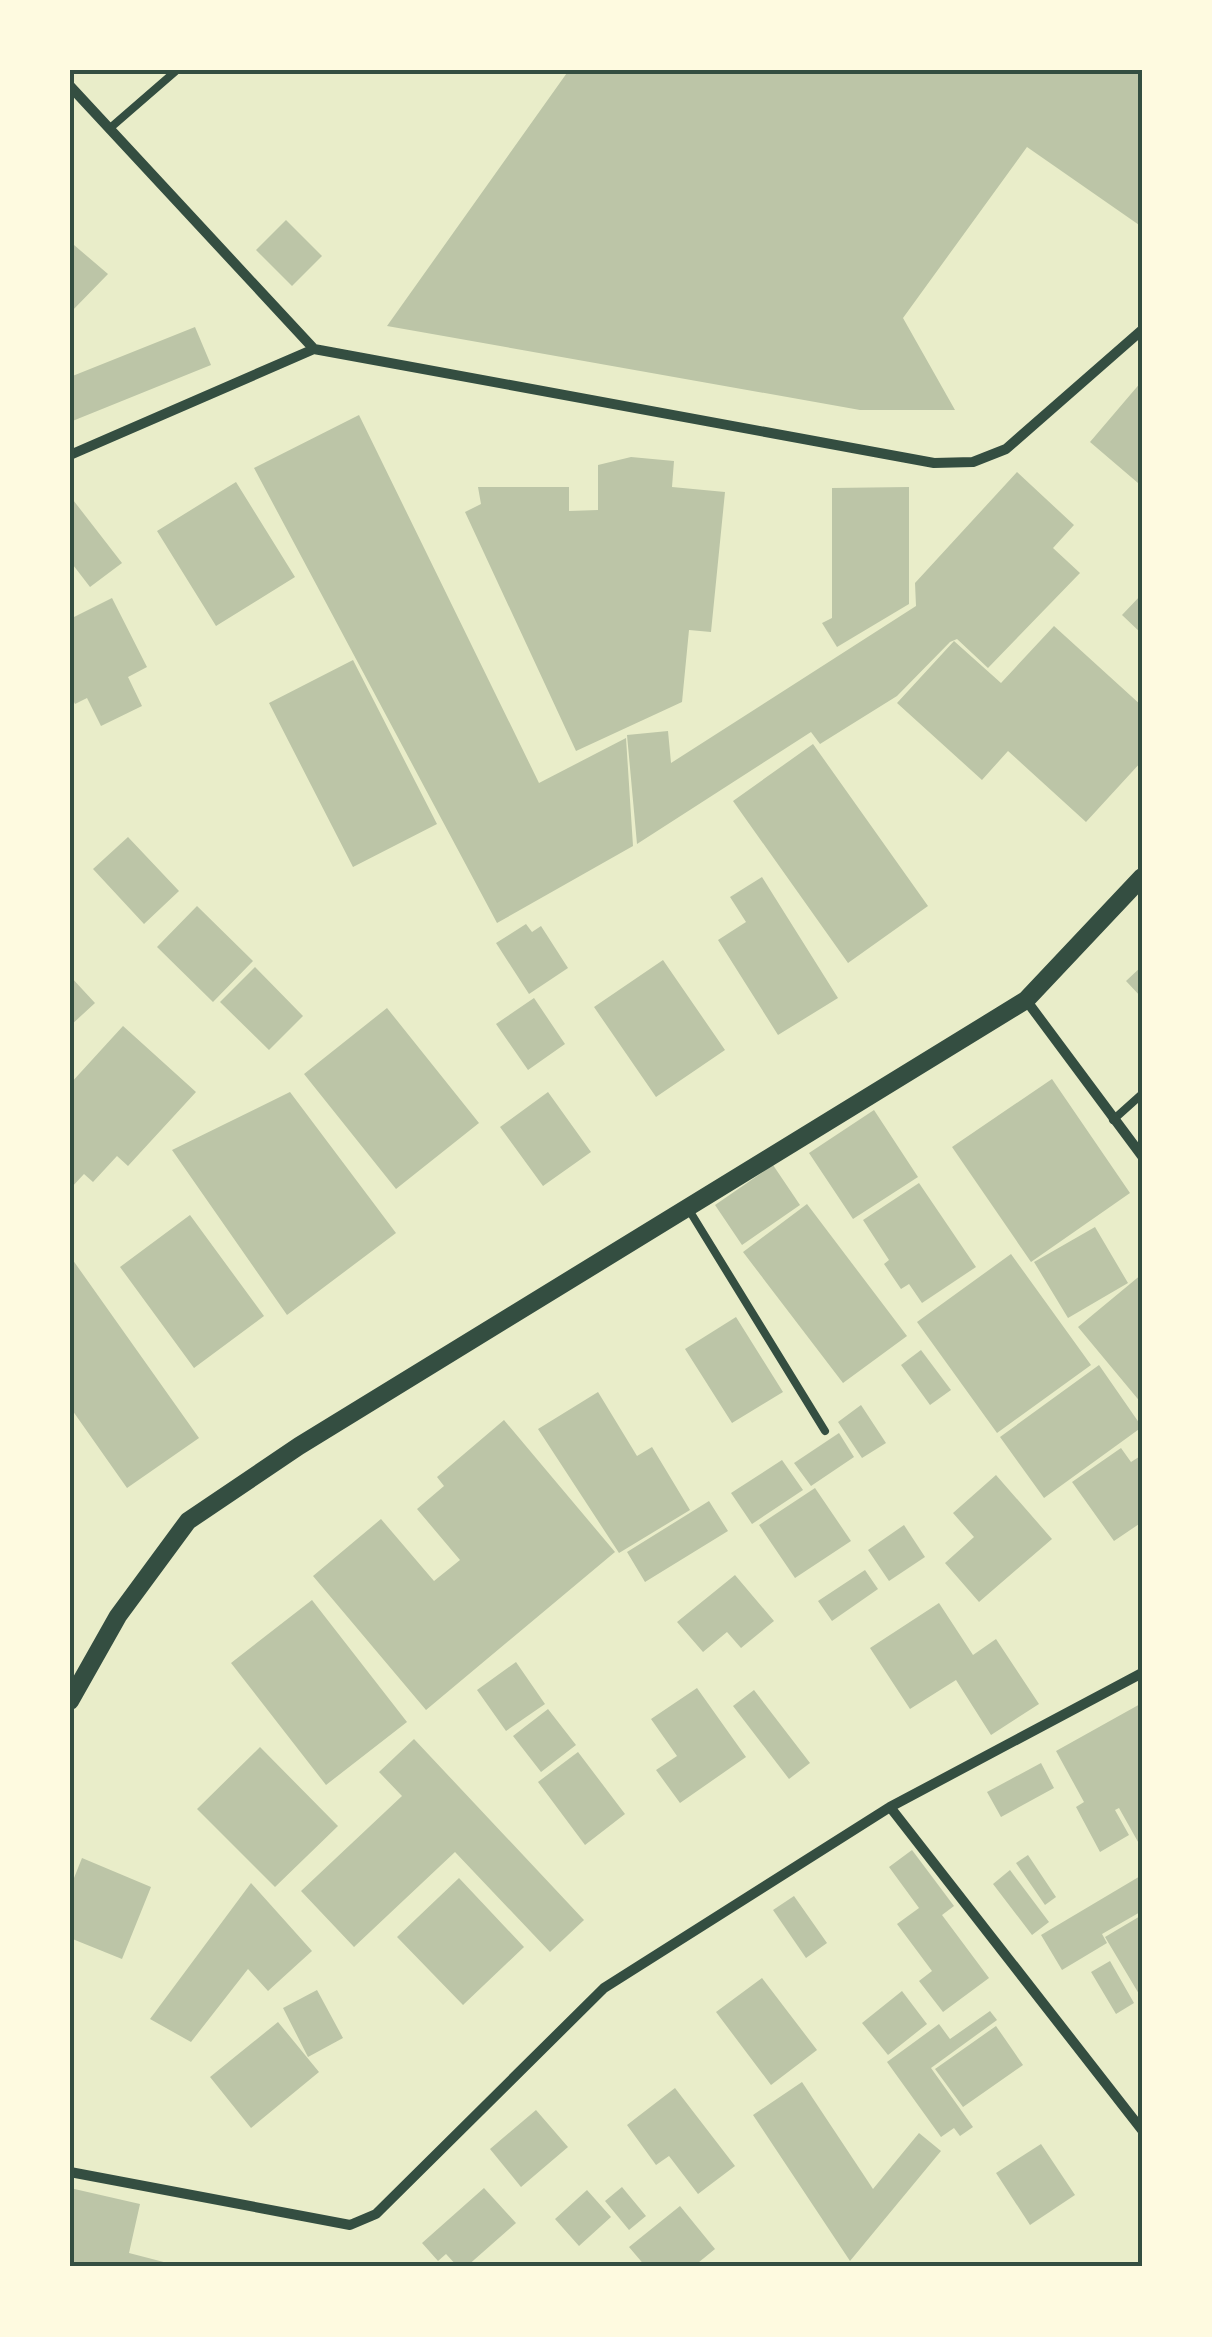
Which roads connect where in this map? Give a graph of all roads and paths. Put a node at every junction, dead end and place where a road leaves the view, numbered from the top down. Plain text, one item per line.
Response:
1 (177, 70) edge
2 (70, 86) edge
3 (109, 129) junction
4 (1142, 330) edge
5 (314, 349) junction
6 (70, 454) edge
7 (1142, 877) edge
8 (1026, 1000) junction
9 (1142, 1094) edge
10 (1113, 1120) junction
11 (1142, 1156) edge
12 (686, 1205) junction
13 (825, 1432) dead end
14 (1142, 1674) edge
15 (70, 1701) edge
16 (890, 1807) junction
17 (1142, 2130) edge
18 (70, 2172) edge

1 - 3 lane
2 - 3 street
3 - 5 street
4 - 5 street
5 - 6 street
7 - 8 street
8 - 10 street
8 - 12 street
9 - 10 lane
10 - 11 street
12 - 13 lane
12 - 15 street
14 - 16 street
16 - 17 street
16 - 18 street

